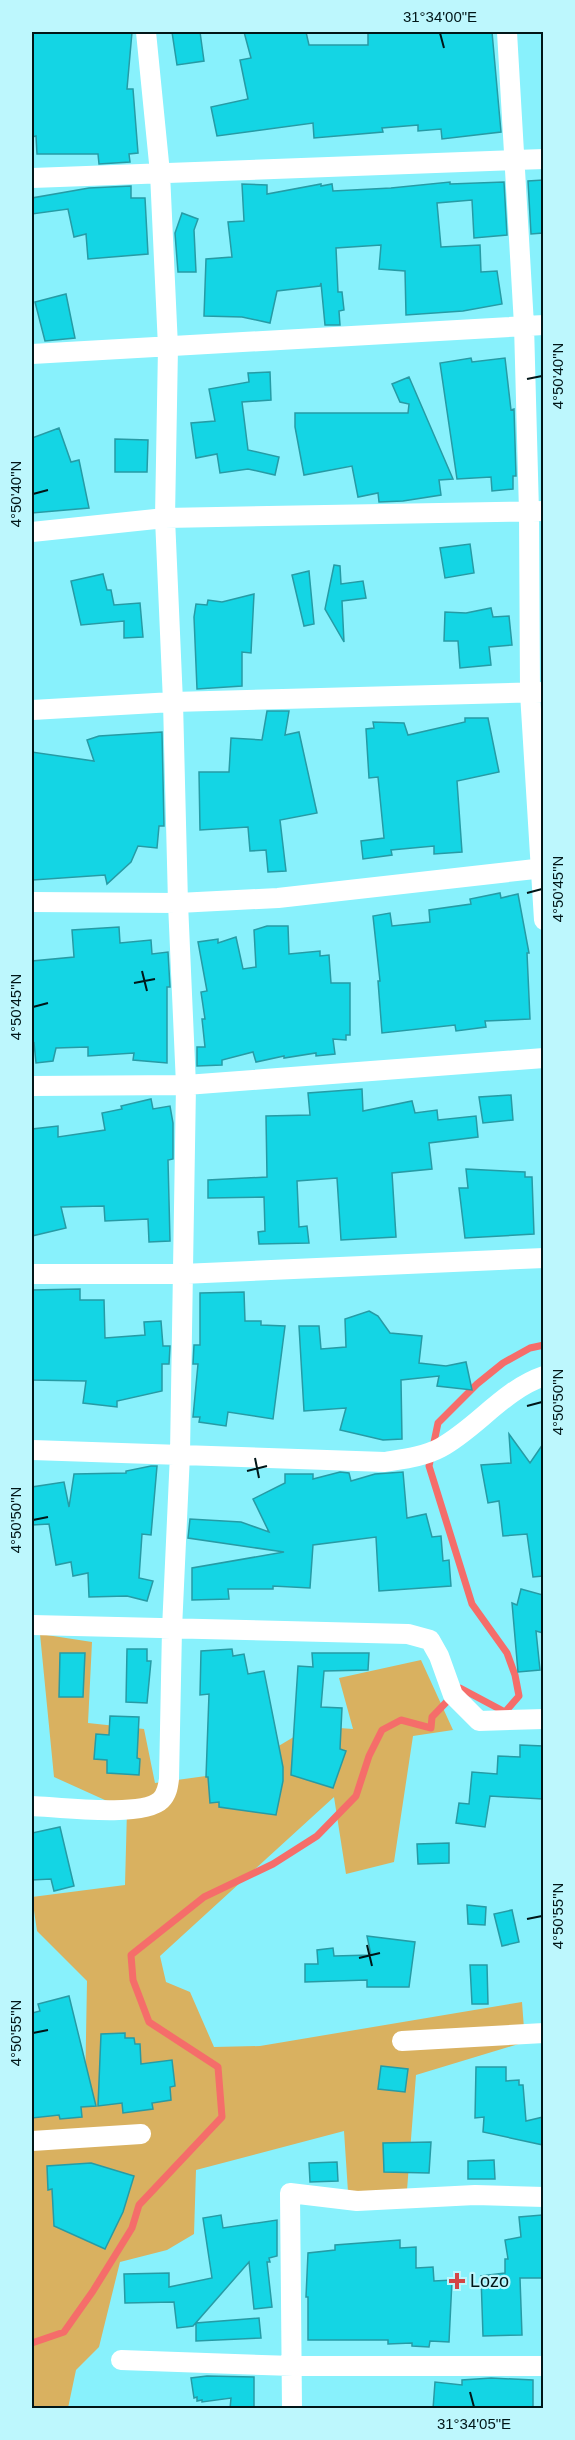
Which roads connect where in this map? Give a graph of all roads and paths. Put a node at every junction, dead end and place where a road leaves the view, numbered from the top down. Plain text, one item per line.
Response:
1 (146, 32) edge
2 (507, 32) edge
3 (543, 159) edge
4 (514, 161) junction
5 (160, 173) junction
6 (32, 178) edge
7 (543, 324) edge
8 (524, 325) junction
9 (168, 346) junction
10 (32, 354) edge
11 (536, 511) edge
12 (165, 518) junction
13 (32, 532) edge
14 (537, 693) edge
15 (173, 702) junction
16 (32, 710) edge
17 (541, 868) edge
18 (32, 902) edge
19 (177, 903) junction
20 (543, 920) edge
21 (543, 1058) edge
22 (186, 1085) junction
23 (32, 1086) edge
24 (543, 1258) edge
25 (32, 1274) edge
26 (182, 1274) junction
27 (543, 1376) edge
28 (32, 1450) edge
29 (180, 1454) junction
30 (32, 1625) edge
31 (172, 1629) junction
32 (543, 1719) edge
33 (32, 1806) edge
34 (543, 2033) edge
35 (402, 2041) dead end
36 (141, 2134) dead end
37 (32, 2140) edge
38 (543, 2197) edge
39 (121, 2360) dead end
40 (293, 2366) junction
41 (543, 2366) edge
42 (292, 2409) edge

1 - 5 street
2 - 4 street
3 - 4 street
4 - 5 street
4 - 8 street
5 - 6 street
5 - 9 street
7 - 8 street
8 - 9 street
8 - 11 street
9 - 10 street
9 - 12 street
11 - 12 street
11 - 14 street
12 - 13 street
12 - 15 street
14 - 15 street
14 - 17 street
15 - 16 street
15 - 19 street
17 - 19 street
17 - 20 street
18 - 19 street
19 - 22 street
21 - 22 street
22 - 23 street
22 - 26 street
24 - 26 street
25 - 26 street
26 - 29 street
27 - 29 street
28 - 29 street
29 - 31 street
30 - 31 street
31 - 32 street
31 - 33 street
34 - 35 street
36 - 37 street
38 - 40 street
39 - 40 street
40 - 41 street
40 - 42 street

